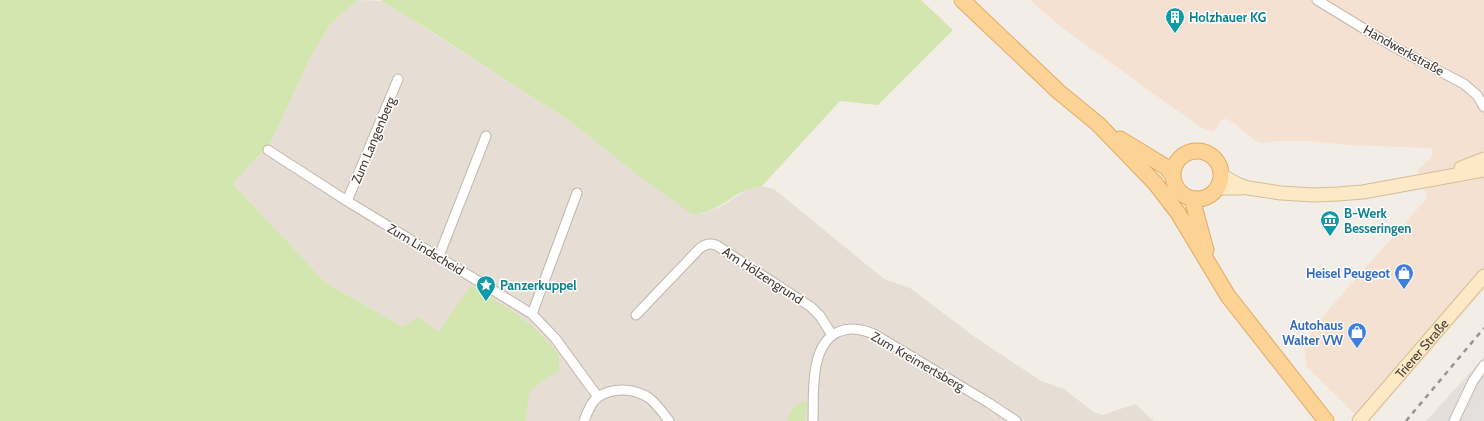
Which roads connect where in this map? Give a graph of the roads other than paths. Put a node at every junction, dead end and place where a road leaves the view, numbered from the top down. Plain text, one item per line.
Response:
1 (962, 0) edge
2 (1317, 0) edge
3 (398, 79) dead end
4 (1484, 107) edge
5 (1098, 124) junction
6 (486, 136) dead end
7 (1133, 147) junction
8 (268, 150) dead end
9 (1179, 159) junction
10 (1484, 159) edge
11 (1484, 170) edge
12 (1172, 175) junction
13 (1429, 179) junction
14 (1220, 181) junction
15 (577, 193) dead end
16 (1197, 199) junction
17 (347, 201) junction
18 (439, 256) junction
19 (1484, 276) edge
20 (1221, 286) junction
21 (532, 314) junction
22 (636, 314) dead end
23 (832, 335) junction
24 (1484, 365) edge
25 (598, 397) junction
26 (584, 421) edge
27 (669, 421) edge
28 (813, 421) edge
29 (1016, 421) edge
30 (1326, 421) edge
31 (1359, 421) edge
32 (1454, 421) edge

1 - 5 main road
2 - 4 street, Handwerkstraße
3 - 17 street, Zum Langenberg
5 - 7 main road
5 - 20 main road
6 - 18 street
7 - 9 main road
7 - 12 main road
8 - 17 street, Zum Lindscheid
9 - 12 main road
9 - 14 main road
10 - 13 main road
11 - 13 main road
12 - 16 main road
13 - 14 main road
14 - 16 main road
15 - 21 street
16 - 20 main road
17 - 18 street, Zum Lindscheid
18 - 21 street, Zum Lindscheid
19 - 31 main road, Trierer Straße
20 - 30 main road
21 - 25 street, Zum Lindscheid
22 - 23 street, Am Hölzengrund
23 - 28 street
23 - 29 street, Zum Kreimertsberg
24 - 32 street
25 - 26 street
25 - 27 street

